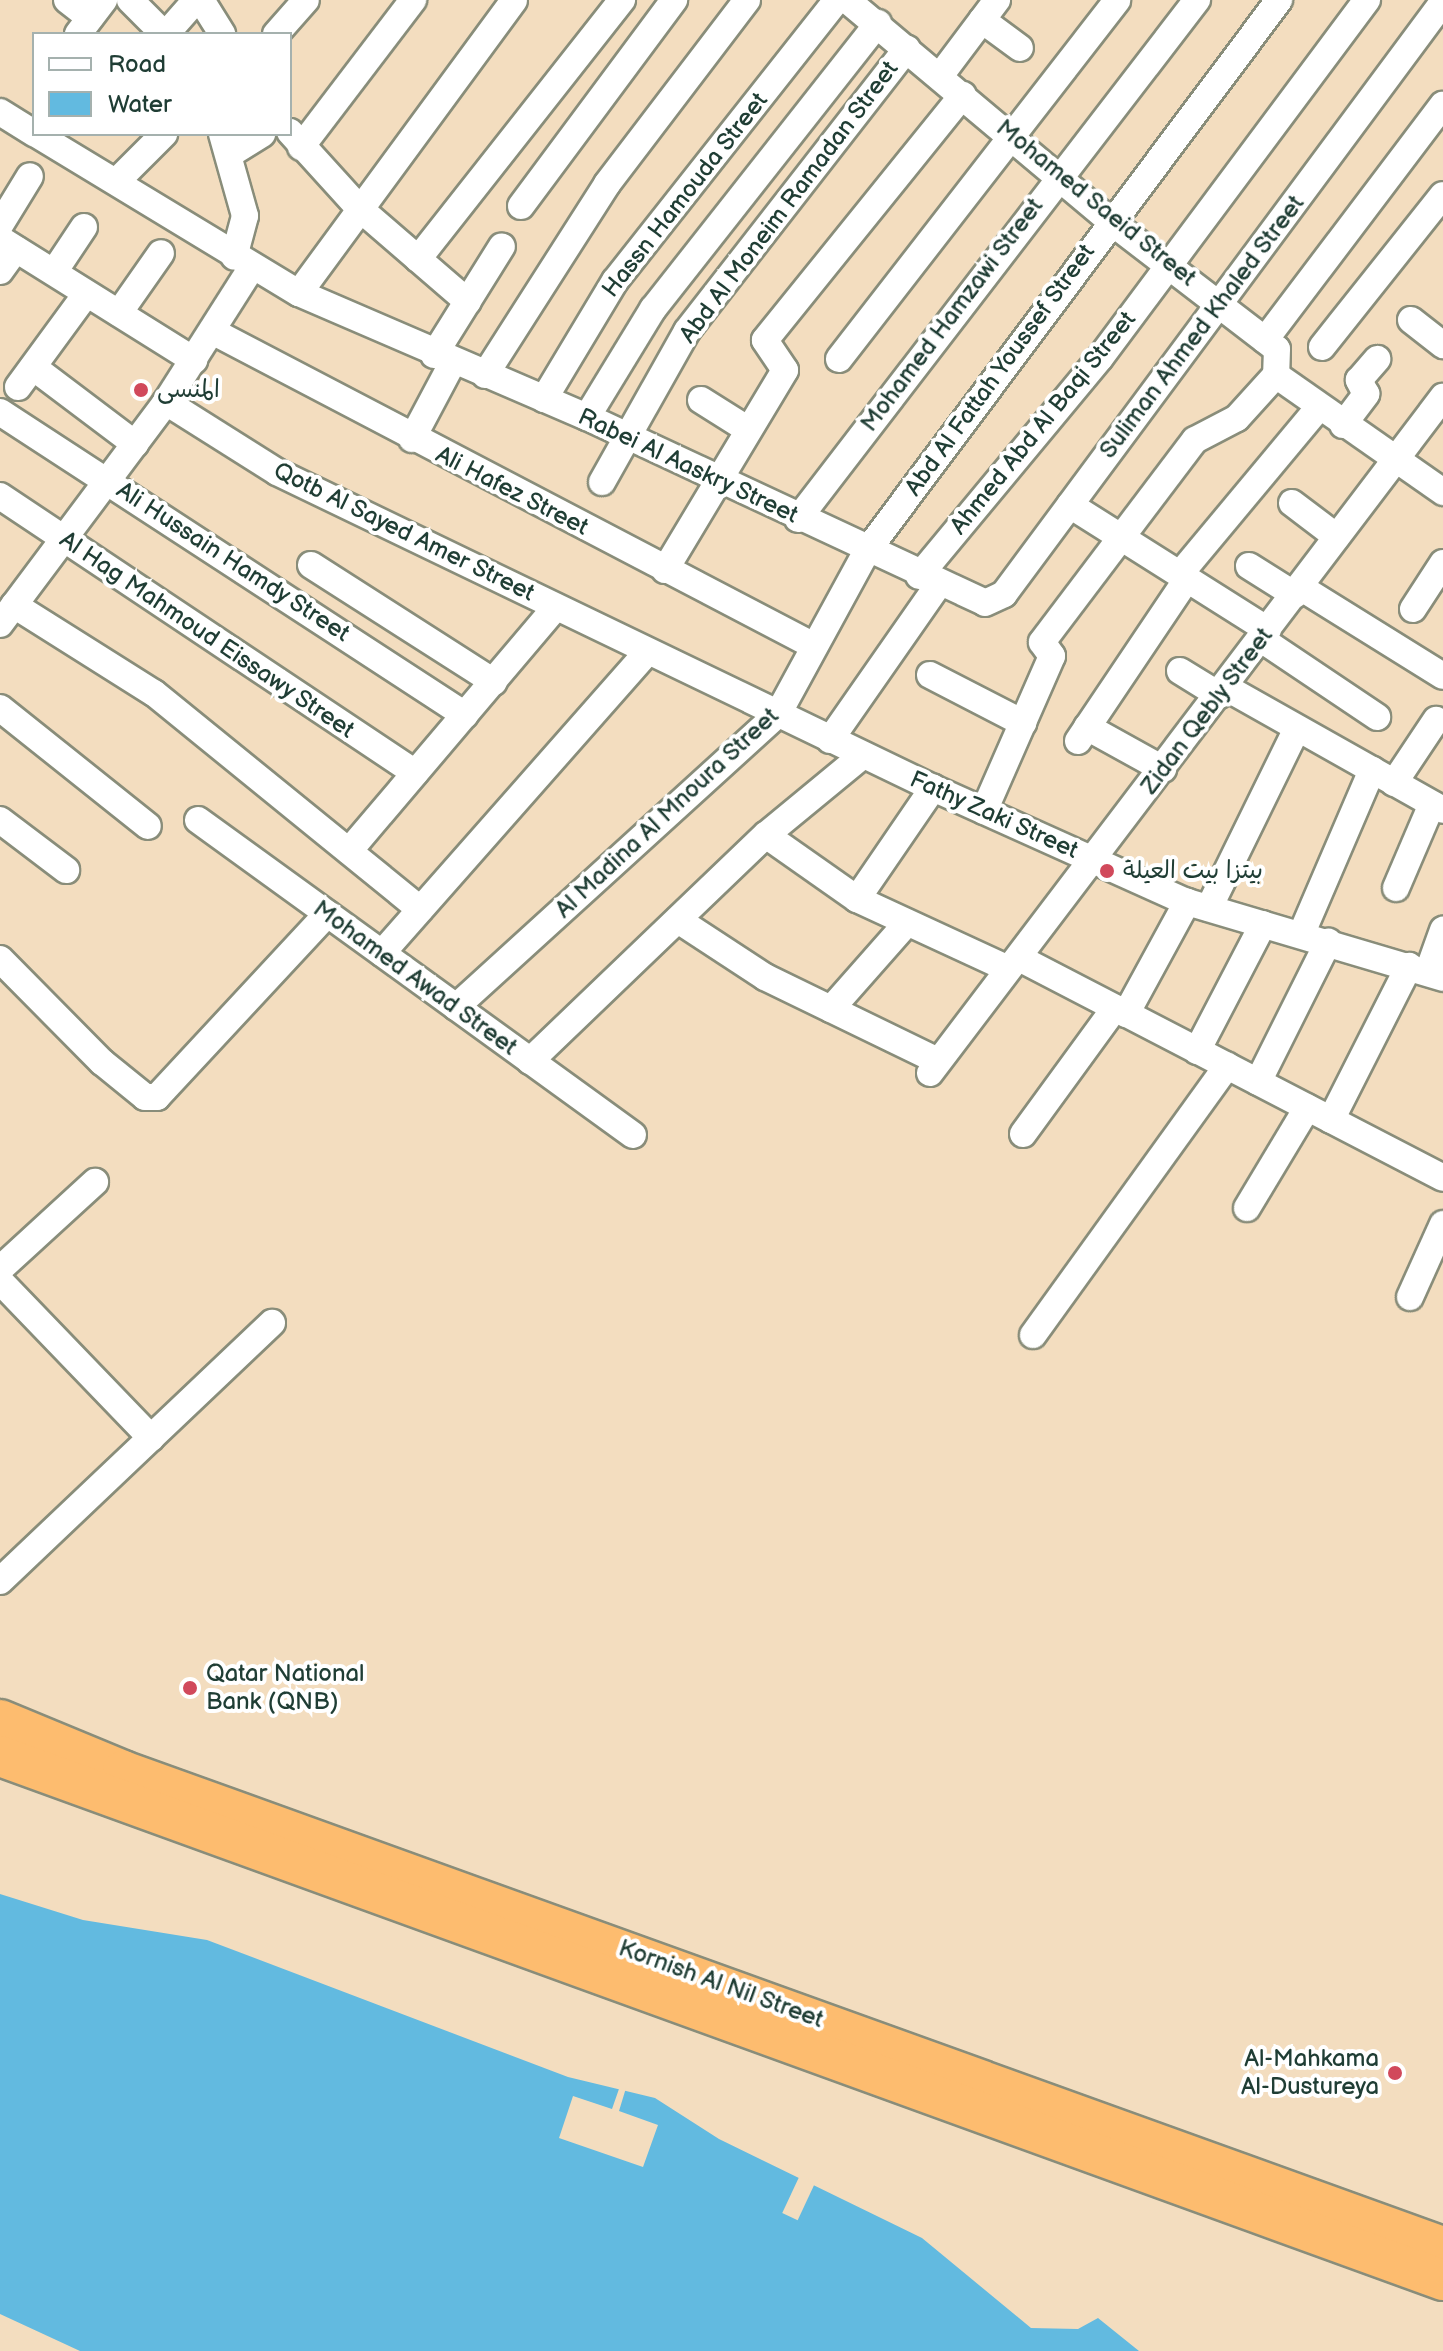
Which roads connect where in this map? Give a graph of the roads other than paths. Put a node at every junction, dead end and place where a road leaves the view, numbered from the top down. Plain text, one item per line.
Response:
1 (67, 0) edge
2 (130, 0) edge
3 (199, 0) edge
4 (306, 0) edge
5 (413, 0) edge
6 (514, 0) edge
7 (622, 0) edge
8 (674, 0) edge
9 (747, 0) edge
10 (837, 0) edge
11 (847, 0) edge
12 (1117, 0) edge
13 (1197, 0) edge
14 (1279, 0) edge
15 (1367, 0) edge
16 (1443, 2) edge
17 (990, 10) edge
18 (878, 13) edge
19 (91, 17) edge
20 (163, 32) edge
21 (167, 32) edge
22 (221, 32) edge
23 (278, 32) edge
24 (907, 48) junction
25 (1020, 48) dead end
26 (940, 76) junction
27 (963, 95) junction
28 (1443, 105) edge
29 (0, 112) edge
30 (32, 131) edge
31 (40, 136) edge
32 (162, 136) edge
33 (255, 136) edge
34 (1012, 136) junction
35 (296, 139) edge
36 (226, 144) edge
37 (1058, 175) junction
38 (30, 176) dead end
39 (119, 179) junction
40 (1443, 195) edge
41 (521, 206) dead end
42 (358, 207) junction
43 (1110, 221) junction
44 (0, 225) edge
45 (84, 227) dead end
46 (8, 244) edge
47 (502, 246) dead end
48 (161, 253) dead end
49 (418, 259) junction
50 (243, 262) junction
51 (1167, 262) junction
52 (0, 271) edge
53 (54, 272) junction
54 (299, 293) junction
55 (86, 294) junction
56 (468, 302) junction
57 (1220, 304) junction
58 (119, 313) junction
59 (1411, 320) dead end
60 (212, 331) junction
61 (1265, 340) junction
62 (1443, 345) edge
63 (1322, 347) dead end
64 (444, 359) junction
65 (839, 359) dead end
66 (1377, 359) dead end
67 (194, 360) junction
68 (485, 375) junction
69 (1276, 375) junction
70 (1443, 397) edge
71 (544, 399) junction
72 (701, 400) dead end
73 (166, 402) junction
74 (1319, 407) junction
75 (0, 412) edge
76 (587, 417) junction
77 (1343, 425) junction
78 (747, 429) junction
79 (628, 437) junction
80 (412, 439) junction
81 (135, 444) junction
82 (1394, 462) junction
83 (715, 479) junction
84 (108, 481) junction
85 (602, 482) dead end
86 (1443, 492) edge
87 (0, 496) edge
88 (1292, 503) dead end
89 (1070, 505) junction
90 (798, 519) junction
91 (1121, 537) junction
92 (1337, 537) junction
93 (63, 539) junction
94 (867, 551) junction
95 (1443, 563) edge
96 (311, 565) dead end
97 (1249, 566) dead end
98 (665, 570) junction
99 (1183, 576) junction
100 (928, 580) junction
101 (1298, 591) junction
102 (556, 607) junction
103 (1413, 609) dead end
104 (7, 615) edge
105 (1264, 635) junction
106 (814, 646) junction
107 (648, 651) junction
108 (1180, 671) dead end
109 (930, 675) dead end
110 (1443, 676) edge
111 (494, 682) junction
112 (1222, 691) junction
113 (0, 708) edge
114 (778, 714) junction
115 (465, 715) junction
116 (1377, 717) dead end
117 (1436, 720) dead end
118 (1023, 723) junction
119 (1297, 728) junction
120 (830, 740) junction
121 (862, 756) junction
122 (1163, 769) junction
123 (415, 773) junction
124 (1383, 776) junction
125 (933, 788) junction
126 (1438, 807) edge
127 (984, 811) junction
128 (0, 820) edge
129 (198, 820) dead end
130 (148, 826) dead end
131 (766, 835) junction
132 (349, 851) junction
133 (1093, 860) junction
134 (66, 870) dead end
135 (1396, 888) dead end
136 (857, 899) junction
137 (1198, 905) junction
138 (420, 909) junction
139 (327, 914) junction
140 (678, 920) junction
141 (906, 924) junction
142 (1263, 924) junction
143 (1443, 930) edge
144 (1301, 935) junction
145 (1328, 942) junction
146 (382, 953) junction
147 (0, 959) edge
148 (1014, 964) junction
149 (1427, 972) edge
150 (456, 1007) junction
151 (831, 1009) junction
152 (1121, 1011) junction
153 (1197, 1051) junction
154 (530, 1061) junction
155 (1227, 1066) junction
156 (1258, 1082) junction
157 (1319, 1114) junction
158 (1023, 1134) dead end
159 (633, 1135) dead end
160 (1443, 1178) edge
161 (95, 1182) dead end
162 (1247, 1208) dead end
163 (1443, 1224) edge
164 (0, 1269) edge
165 (0, 1281) edge
166 (1410, 1297) dead end
167 (272, 1323) dead end
168 (1033, 1335) dead end
169 (151, 1438) junction
170 (0, 1581) edge
171 (0, 1720) edge
172 (0, 1756) edge
173 (1443, 2247) edge
174 (1443, 2280) edge

1 - 19 street
2 - 20 street
3 - 21 street
3 - 22 street
4 - 23 street
5 - 35 street
6 - 42 street
7 - 49 street
8 - 41 street
9 - 68 street
10 - 71 street, Hassn Hamouda Street
11 - 18 street, Mohamed Saeid Street
12 - 34 street
13 - 37 street, Mohamed Hamzawi Street
14 - 43 street, Abd Al Fattah Youssef Street
15 - 51 street, Ahmed Abd Al Baqi Street
16 - 57 street, Suliman Ahmed Khaled Street
17 - 25 street
17 - 26 street
18 - 24 street, Mohamed Saeid Street
18 - 76 street
24 - 26 street, Mohamed Saeid Street
24 - 79 street, Abd Al Moneim Ramadan Street
26 - 27 street, Mohamed Saeid Street
27 - 34 street, Mohamed Saeid Street
27 - 78 street
28 - 61 street
29 - 30 street, Rabei Al Aaskry Street
31 - 39 street, Rabei Al Aaskry Street
32 - 39 street
33 - 36 street
34 - 37 street, Mohamed Saeid Street
34 - 65 street
35 - 42 street
36 - 50 street
37 - 43 street, Mohamed Saeid Street
37 - 90 street, Mohamed Hamzawi Street
38 - 44 street
39 - 50 street, Rabei Al Aaskry Street
40 - 63 street
42 - 49 street
42 - 54 street
43 - 51 street, Mohamed Saeid Street
43 - 94 street, Abd Al Fattah Youssef Street
45 - 53 street
46 - 52 street
46 - 53 street
47 - 56 street
48 - 58 street
49 - 56 street
50 - 54 street, Rabei Al Aaskry Street
50 - 60 street
51 - 57 street, Mohamed Saeid Street
51 - 100 street, Ahmed Abd Al Baqi Street
53 - 55 street
54 - 64 street, Rabei Al Aaskry Street
55 - 58 street
55 - 81 street
56 - 64 street
57 - 61 street, Mohamed Saeid Street
57 - 89 street, Suliman Ahmed Khaled Street
58 - 67 street
59 - 62 street
60 - 67 street
60 - 80 street, Ali Hafez Street
61 - 69 street
64 - 68 street, Rabei Al Aaskry Street
64 - 80 street
66 - 77 street
67 - 73 street
68 - 71 street, Rabei Al Aaskry Street
69 - 74 street
69 - 91 street
70 - 82 street, Zidan Qebly Street
71 - 76 street, Rabei Al Aaskry Street
72 - 78 street
73 - 81 street
73 - 102 street, Qotb Al Sayed Amer Street
74 - 77 street
74 - 99 street
75 - 84 street, Ali Hussain Hamdy Street
76 - 79 street, Rabei Al Aaskry Street
77 - 82 street
78 - 83 street
79 - 83 street, Rabei Al Aaskry Street
79 - 85 street, Abd Al Moneim Ramadan Street
80 - 98 street, Ali Hafez Street
81 - 84 street
82 - 86 street
82 - 92 street, Zidan Qebly Street
83 - 90 street, Rabei Al Aaskry Street
83 - 98 street
84 - 93 street
84 - 115 street, Ali Hussain Hamdy Street
87 - 93 street, Al Hag Mahmoud Eissawy Street
88 - 92 street
89 - 91 street
89 - 100 street, Suliman Ahmed Khaled Street
90 - 94 street, Rabei Al Aaskry Street
91 - 99 street
91 - 118 street
92 - 101 street, Zidan Qebly Street
93 - 104 street
93 - 123 street, Al Hag Mahmoud Eissawy Street
94 - 100 street, Rabei Al Aaskry Street
94 - 106 street, Al Madina Al Mnoura Street
95 - 103 street
96 - 111 street
97 - 101 street
98 - 106 street, Ali Hafez Street
99 - 105 street
99 - 122 street
100 - 120 street, Ahmed Abd Al Baqi Street
101 - 105 street, Zidan Qebly Street
101 - 110 street
102 - 107 street, Qotb Al Sayed Amer Street
102 - 111 street
104 - 132 street
105 - 112 street, Zidan Qebly Street
105 - 116 street
106 - 114 street, Al Madina Al Mnoura Street
107 - 114 street, Fathy Zaki Street
107 - 138 street
108 - 112 street
109 - 118 street
111 - 115 street
112 - 119 street
112 - 122 street, Zidan Qebly Street
113 - 130 street
114 - 120 street, Fathy Zaki Street
114 - 150 street, Al Madina Al Mnoura Street
115 - 123 street
117 - 124 street
118 - 127 street
119 - 124 street
119 - 137 street
120 - 121 street, Fathy Zaki Street
121 - 125 street, Fathy Zaki Street
121 - 131 street
122 - 133 street, Zidan Qebly Street
123 - 132 street
124 - 126 street
124 - 144 street
125 - 127 street, Fathy Zaki Street
125 - 136 street
126 - 135 street
127 - 133 street, Fathy Zaki Street
128 - 134 street
129 - 139 street, Mohamed Awad Street
131 - 136 street
131 - 140 street
132 - 138 street
133 - 137 street, Fathy Zaki Street
133 - 148 street, Zidan Qebly Street
136 - 141 street
137 - 142 street, Fathy Zaki Street
137 - 152 street
138 - 146 street
139 - 146 street, Mohamed Awad Street
139 - 147 street
140 - 151 street
140 - 154 street
141 - 148 street
141 - 151 street
142 - 144 street, Fathy Zaki Street
142 - 153 street
143 - 149 street
144 - 145 street, Fathy Zaki Street
145 - 149 street, Fathy Zaki Street
145 - 156 street
146 - 150 street, Mohamed Awad Street
148 - 151 street, Zidan Qebly Street
148 - 152 street
149 - 157 street
150 - 154 street, Mohamed Awad Street
152 - 153 street
152 - 158 street
153 - 155 street
154 - 159 street, Mohamed Awad Street
155 - 156 street
155 - 168 street
156 - 157 street
157 - 160 street
157 - 162 street
161 - 164 street
163 - 166 street
165 - 169 street
167 - 169 street
169 - 170 street
171 - 173 highway, Kornish Al Nil Street
172 - 174 highway, Kornish Al Nil Street

